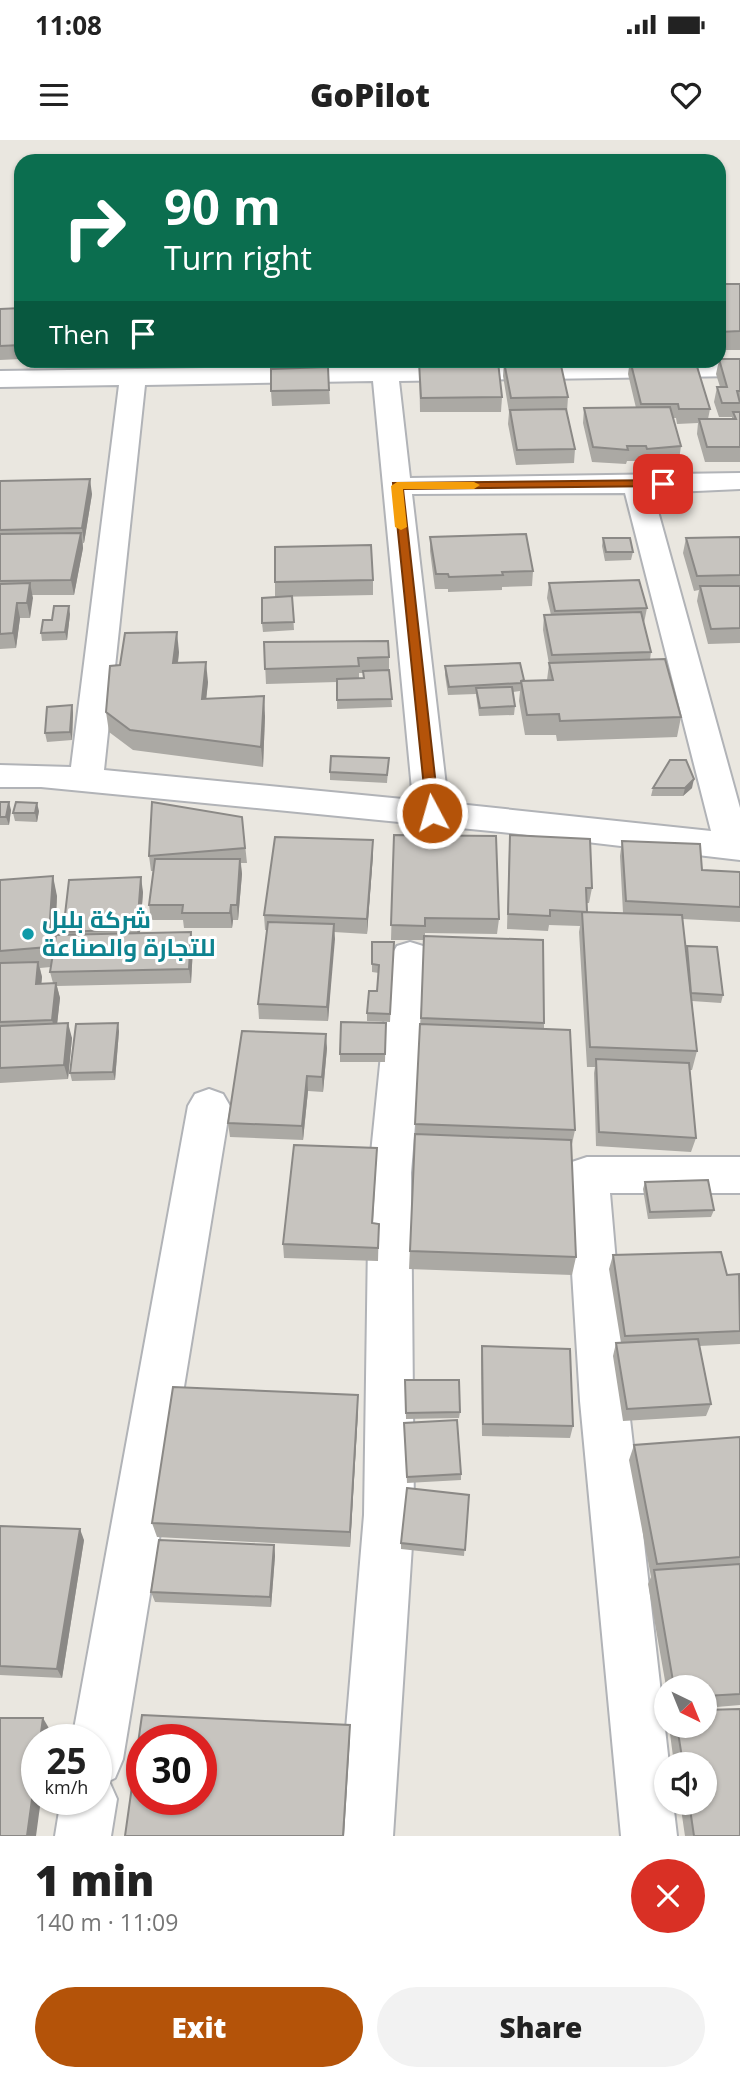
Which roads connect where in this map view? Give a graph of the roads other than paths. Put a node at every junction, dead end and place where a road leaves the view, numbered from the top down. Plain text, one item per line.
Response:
1 (740, 368) edge
2 (385, 373) junction
3 (133, 377) junction
4 (0, 379) edge
5 (740, 481) edge
6 (637, 485) junction
7 (397, 486) junction
8 (0, 776) edge
9 (86, 780) junction
10 (432, 813) junction
11 (736, 847) edge
12 (410, 956) dead end
13 (209, 1106) dead end
14 (740, 1175) edge
15 (102, 1724) edge
16 (86, 1815) edge
17 (83, 1836) edge
18 (365, 1836) edge
19 (649, 1836) edge

1 - 2 street
2 - 3 street
2 - 7 street
3 - 4 street
3 - 9 street
5 - 6 street
6 - 7 street
6 - 11 street
7 - 10 street
8 - 9 street
9 - 10 street
10 - 11 street
12 - 18 street
13 - 15 street
14 - 19 street
16 - 17 street

